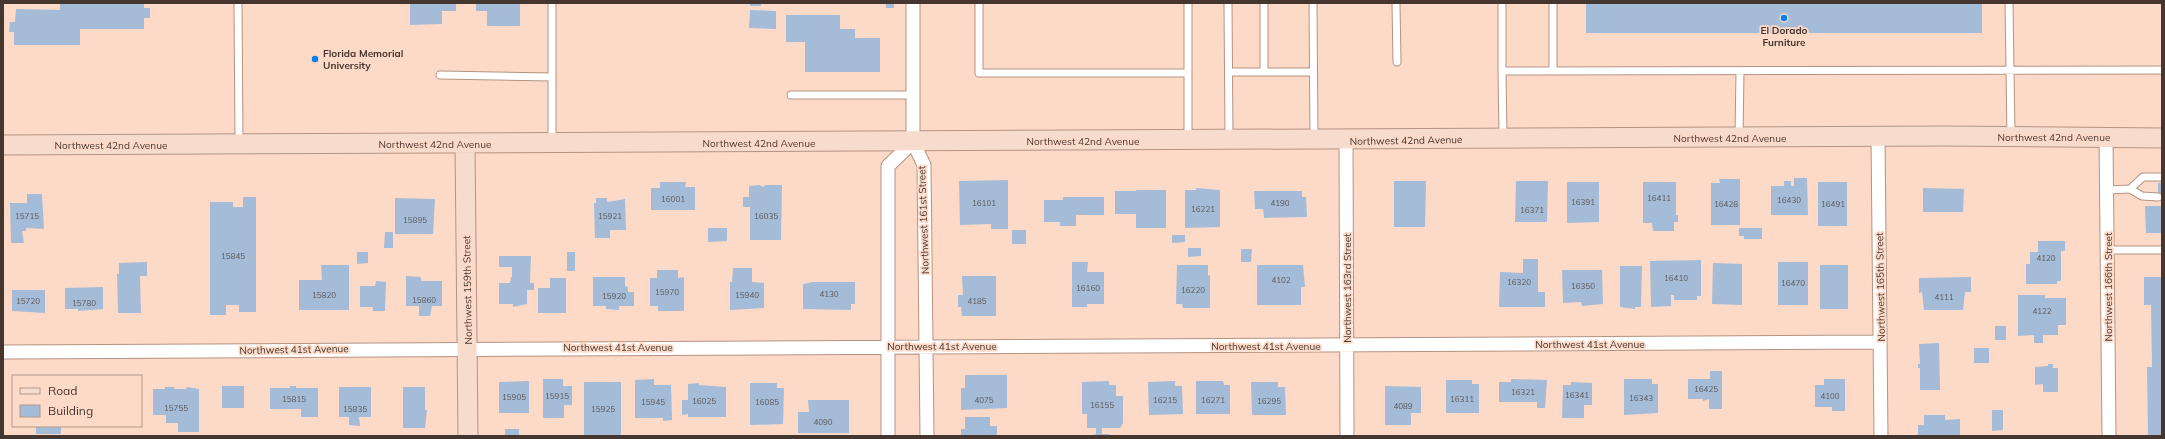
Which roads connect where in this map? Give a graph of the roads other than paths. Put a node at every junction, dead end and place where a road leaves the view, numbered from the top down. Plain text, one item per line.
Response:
1 (238, 3) edge
2 (552, 3) edge
3 (913, 3) edge
4 (979, 3) edge
5 (1188, 3) edge
6 (1228, 3) edge
7 (1264, 3) edge
8 (1313, 3) edge
9 (1396, 3) edge
10 (1502, 3) edge
11 (1552, 3) edge
12 (2009, 3) edge
13 (1397, 62) dead end
14 (1740, 70) junction
15 (2009, 70) junction
16 (2162, 70) edge
17 (1502, 71) junction
18 (1553, 71) junction
19 (1229, 72) junction
20 (1264, 72) junction
21 (1313, 72) junction
22 (1188, 73) junction
23 (440, 75) dead end
24 (552, 77) junction
25 (792, 95) dead end
26 (914, 95) junction
27 (1878, 137) junction
28 (2012, 137) junction
29 (1503, 138) junction
30 (1739, 138) junction
31 (2106, 138) junction
32 (2162, 138) edge
33 (1346, 140) junction
34 (1188, 141) junction
35 (1229, 141) junction
36 (1314, 141) junction
37 (913, 142) junction
38 (465, 144) junction
39 (552, 144) junction
40 (3, 145) edge
41 (239, 145) junction
42 (2162, 177) edge
43 (2130, 189) junction
44 (2107, 190) junction
45 (2158, 197) dead end
46 (2107, 250) junction
47 (2162, 250) edge
48 (1880, 342) junction
49 (888, 346) junction
50 (926, 346) junction
51 (1347, 346) junction
52 (468, 347) junction
53 (3, 352) edge
54 (468, 436) edge
55 (888, 436) edge
56 (928, 436) edge
57 (1347, 436) edge
58 (1881, 436) edge
59 (2108, 436) edge

1 - 41 lane
2 - 24 lane
3 - 26 street
4 - 22 lane
5 - 22 lane
6 - 19 lane
7 - 20 lane
8 - 21 lane
9 - 13 lane
10 - 17 lane
11 - 18 lane
12 - 15 lane
14 - 15 lane
14 - 18 lane
14 - 30 lane
15 - 16 lane
15 - 28 lane
17 - 18 lane
17 - 29 lane
19 - 20 lane
19 - 35 lane
20 - 21 lane
21 - 36 lane
22 - 34 lane
23 - 24 lane
24 - 39 lane
25 - 26 lane
26 - 37 street
27 - 28 street, Northwest 42nd Avenue
27 - 30 street, Northwest 42nd Avenue
27 - 48 street, Northwest 165th Street
28 - 31 street, Northwest 42nd Avenue
29 - 30 street, Northwest 42nd Avenue
29 - 33 street, Northwest 42nd Avenue
31 - 32 street, Northwest 42nd Avenue
31 - 44 street, Northwest 166th Street
33 - 36 street, Northwest 42nd Avenue
33 - 51 street, Northwest 163rd Street
34 - 35 street, Northwest 42nd Avenue
34 - 37 street, Northwest 42nd Avenue
35 - 36 street, Northwest 42nd Avenue
37 - 39 street, Northwest 42nd Avenue
37 - 49 street
37 - 50 street, Northwest 161st Street
38 - 39 street, Northwest 42nd Avenue
38 - 41 street, Northwest 42nd Avenue
38 - 52 street, Northwest 159th Street
40 - 41 street, Northwest 42nd Avenue
42 - 43 lane
43 - 44 lane
43 - 45 lane
44 - 46 street, Northwest 166th Street
46 - 47 lane
46 - 59 street, Northwest 166th Street
48 - 51 street, Northwest 41st Avenue
48 - 58 street, Northwest 165th Street
49 - 50 street, Northwest 41st Avenue
49 - 52 street, Northwest 41st Avenue
49 - 55 street
50 - 51 street, Northwest 41st Avenue
50 - 56 street, Northwest 161st Street
51 - 57 street, Northwest 163rd Street
52 - 53 street, Northwest 41st Avenue
52 - 54 street, Northwest 159th Street

